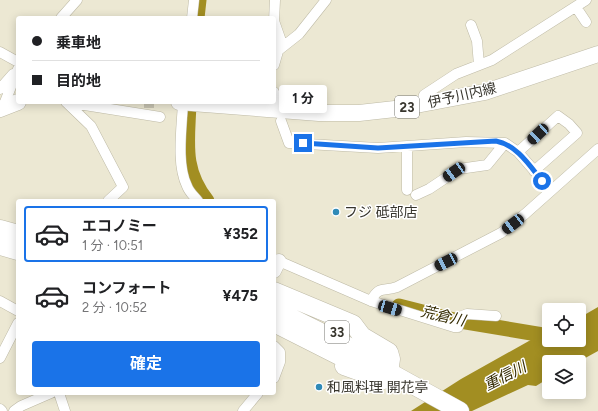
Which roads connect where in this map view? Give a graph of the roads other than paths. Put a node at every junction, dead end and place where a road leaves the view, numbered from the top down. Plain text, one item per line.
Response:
1 (77, 0) edge
2 (194, 0) edge
3 (275, 0) edge
4 (326, 0) edge
5 (586, 0) edge
6 (576, 7) junction
7 (63, 16) edge
8 (192, 16) edge
9 (274, 16) edge
10 (586, 22) dead end
11 (471, 25) dead end
12 (277, 36) edge
13 (280, 49) junction
14 (0, 52) edge
15 (598, 54) edge
16 (276, 59) edge
17 (16, 61) edge
18 (479, 65) junction
19 (16, 71) edge
20 (16, 74) edge
21 (0, 89) edge
22 (16, 103) edge
23 (68, 104) edge
24 (82, 104) edge
25 (183, 104) edge
26 (213, 104) edge
27 (421, 105) junction
28 (1, 108) edge
29 (160, 117) dead end
30 (281, 120) dead end
31 (505, 143) junction
32 (406, 146) junction
33 (598, 149) edge
34 (518, 152) junction
35 (534, 171) junction
36 (551, 190) junction
37 (110, 199) edge
38 (196, 199) edge
39 (0, 229) edge
40 (16, 233) edge
41 (0, 234) edge
42 (16, 238) edge
43 (0, 246) edge
44 (16, 250) edge
45 (0, 257) edge
46 (16, 261) edge
47 (276, 263) edge
48 (276, 298) edge
49 (373, 298) junction
50 (0, 301) edge
51 (16, 310) edge
52 (496, 316) dead end
53 (319, 320) junction
54 (276, 324) edge
55 (16, 327) edge
56 (276, 335) edge
57 (276, 348) edge
58 (0, 358) edge
59 (276, 373) edge
60 (391, 373) junction
61 (46, 395) edge
62 (60, 395) edge
63 (256, 395) edge
64 (14, 411) edge
65 (65, 411) edge
66 (243, 411) edge
67 (438, 411) edge
68 (460, 411) edge

1 - 7 street
2 - 8 street
3 - 9 street
4 - 13 street
5 - 6 street
6 - 10 street
6 - 18 street
11 - 18 street
12 - 13 street
13 - 16 street
14 - 17 street
15 - 27 main road, 伊予川内線 / 23
18 - 27 street
19 - 21 street
20 - 28 street
22 - 28 main road
23 - 37 street
24 - 29 street
25 - 38 street
26 - 27 main road, 伊予川内線 / 23
30 - 32 street
31 - 32 street
31 - 32 street
31 - 34 street
33 - 36 street
34 - 35 street
34 - 35 street
35 - 36 street
36 - 49 street
39 - 40 highway
41 - 42 highway
43 - 44 highway
45 - 46 highway
47 - 49 street
48 - 53 highway, 33
49 - 52 street
50 - 51 street
53 - 60 highway, 33
53 - 60 highway, 33
54 - 60 highway, 33
55 - 58 street
56 - 60 highway, 33
57 - 59 street
60 - 67 highway, 33
60 - 68 highway, 33
61 - 64 street
62 - 65 street
63 - 66 street

